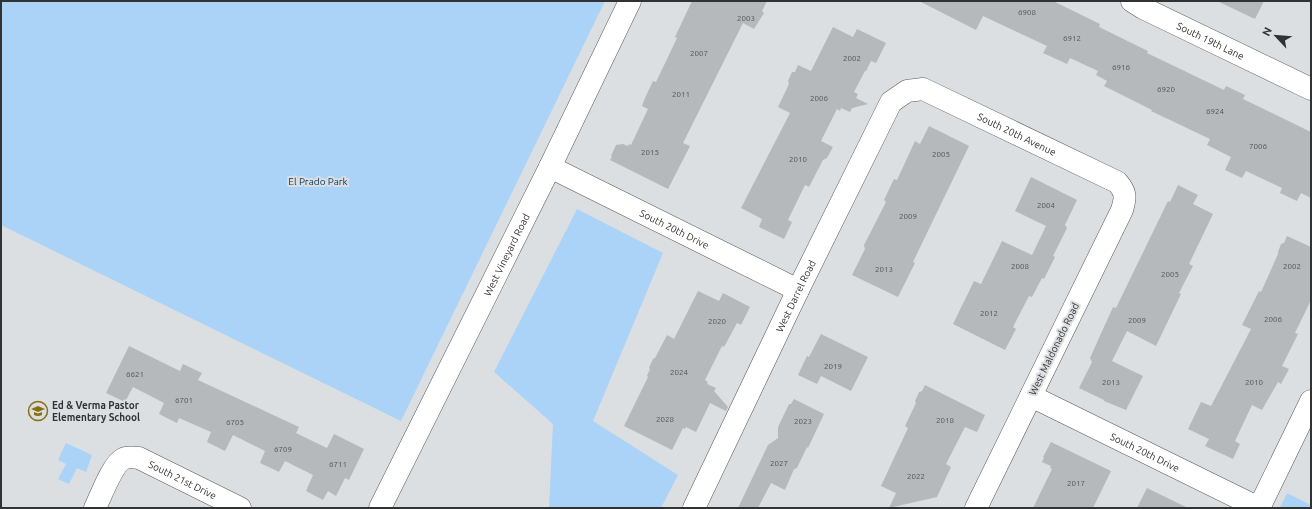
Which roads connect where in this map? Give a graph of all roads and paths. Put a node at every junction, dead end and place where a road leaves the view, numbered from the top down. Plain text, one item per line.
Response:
1 (630, 1) edge
2 (1132, 1) edge
3 (1311, 89) edge
4 (907, 91) joint
5 (550, 168) junction
6 (1123, 189) joint
7 (798, 290) junction
8 (1031, 396) junction
9 (1311, 401) edge
10 (95, 508) edge
11 (240, 508) edge
12 (380, 508) edge
13 (694, 508) edge
14 (976, 508) edge
15 (1259, 508) edge

1 - 5 street, West Vineyard Road
2 - 3 street, South 19th Lane
4 - 6 street, South 20th Avenue
4 - 7 street, West Darrel Road
5 - 7 street, South 20th Drive
5 - 12 street, West Vineyard Road
6 - 8 street, West Maldonado Road
7 - 13 street, West Darrel Road
8 - 14 street, West Maldonado Road
8 - 15 street, South 20th Drive
9 - 15 street
10 - 11 street, South 21st Drive

